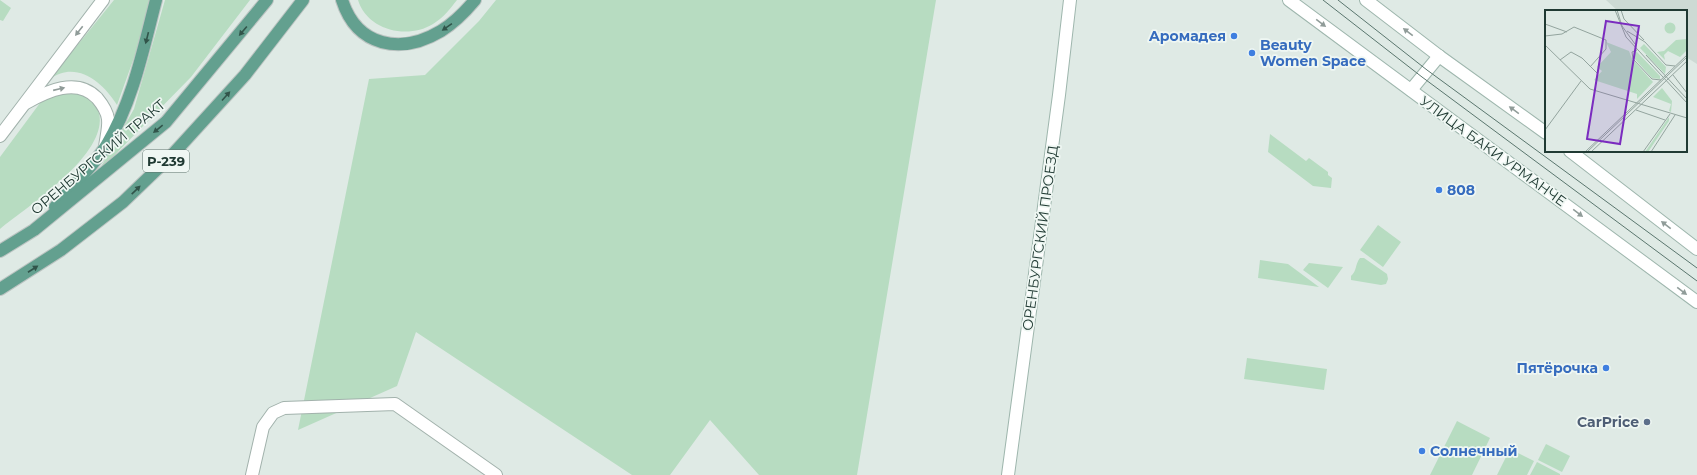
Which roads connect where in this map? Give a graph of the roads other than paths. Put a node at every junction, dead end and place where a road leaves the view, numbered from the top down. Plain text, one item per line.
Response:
1 (103, 0) edge
2 (156, 0) edge
3 (267, 0) edge
4 (303, 0) edge
5 (342, 0) edge
6 (475, 0) edge
7 (1070, 0) edge
8 (1289, 0) edge
9 (1366, 0) edge
10 (1439, 56) junction
11 (1411, 90) junction
12 (23, 104) junction
13 (1545, 132) edge
14 (0, 136) edge
15 (105, 147) junction
16 (1571, 152) edge
17 (34, 230) junction
18 (1697, 249) edge
19 (0, 251) edge
20 (0, 289) edge
21 (1697, 302) edge
22 (252, 475) edge
23 (496, 475) edge
24 (1008, 475) edge

1 -> 12 main road
2 -> 15 main road
3 -> 17 main road, ОРЕНБУРГСКИЙ ТРАКТ / Р-239
20 -> 4 main road, Р-239
6 -> 5 main road
7 - 24 main road, ОРЕНБУРГСКИЙ ПРОЕЗД
8 -> 11 main road, УЛИЦА БАКИ УРМАНЧЕ
10 -> 9 main road
10 - 11 main road
13 -> 10 main road
11 -> 21 main road, УЛИЦА БАКИ УРМАНЧЕ
12 - 14 main road
12 -> 15 main road
15 - 17 main road
18 -> 16 main road
17 - 19 main road, ОРЕНБУРГСКИЙ ТРАКТ / Р-239
22 - 23 main road

